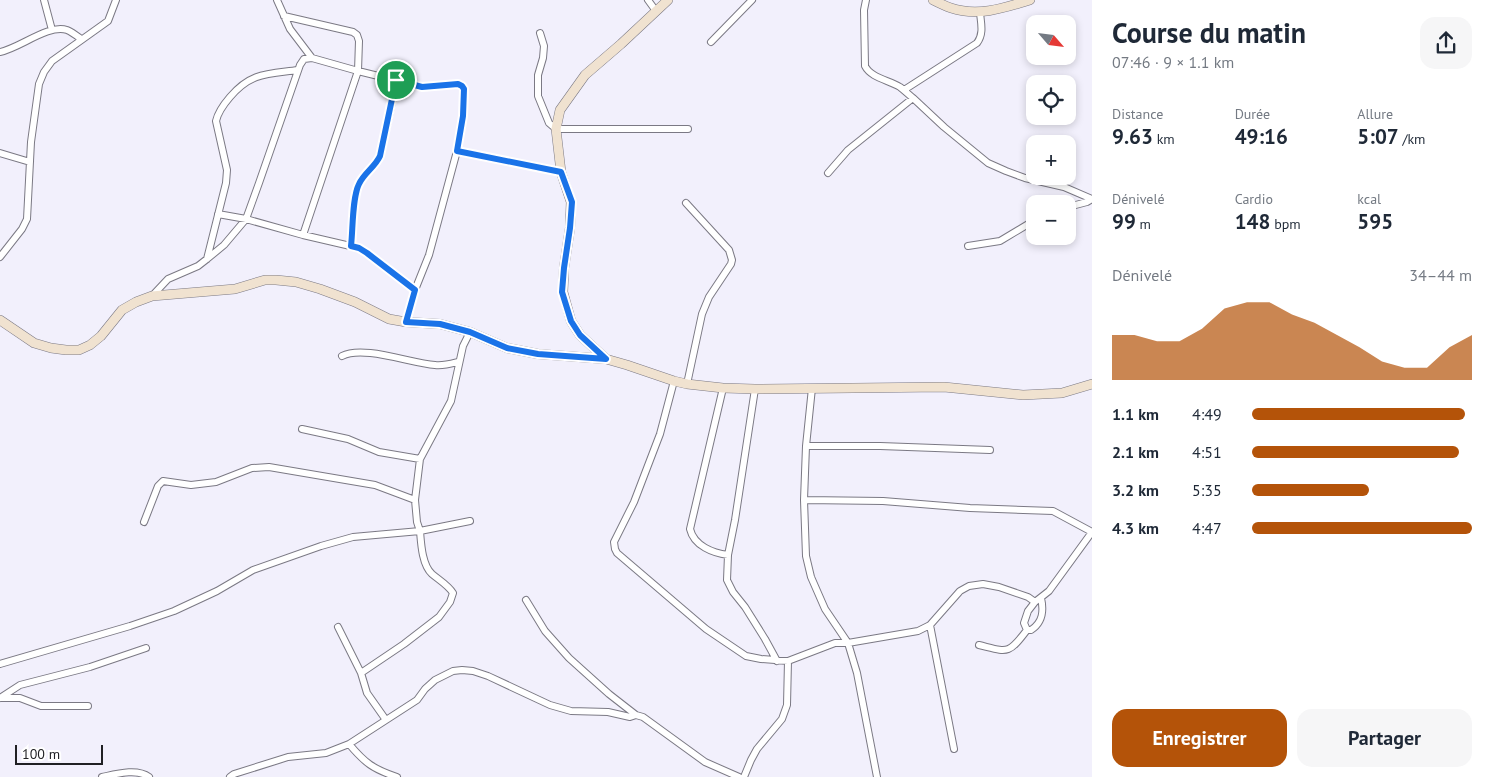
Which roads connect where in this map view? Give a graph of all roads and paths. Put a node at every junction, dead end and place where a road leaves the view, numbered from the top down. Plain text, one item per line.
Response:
1 (44, 0) edge
2 (116, 0) edge
3 (277, 0) edge
4 (648, 0) edge
5 (668, 0) edge
6 (752, 0) edge
7 (866, 0) edge
8 (933, 0) edge
9 (1030, 0) edge
10 (656, 12) junction
11 (980, 13) junction
12 (284, 16) junction
13 (52, 30) junction
14 (540, 33) dead end
15 (81, 39) junction
16 (711, 42) dead end
17 (0, 52) edge
18 (312, 58) junction
19 (298, 70) junction
20 (358, 71) junction
21 (396, 80) junction
22 (904, 90) junction
23 (912, 98) junction
24 (556, 129) junction
25 (688, 129) dead end
26 (457, 151) junction
27 (0, 153) edge
28 (30, 162) junction
29 (561, 172) junction
30 (828, 173) dead end
31 (1092, 199) edge
32 (686, 203) dead end
33 (1076, 204) edge
34 (218, 214) junction
35 (246, 219) junction
36 (1026, 225) edge
37 (303, 235) junction
38 (351, 246) junction
39 (968, 246) dead end
40 (0, 256) edge
41 (207, 259) junction
42 (415, 290) junction
43 (152, 296) junction
44 (0, 320) edge
45 (406, 322) junction
46 (470, 332) junction
47 (342, 356) dead end
48 (606, 359) junction
49 (458, 362) junction
50 (674, 381) junction
51 (687, 384) junction
52 (1092, 384) edge
53 (723, 388) junction
54 (812, 388) junction
55 (755, 389) junction
56 (302, 429) dead end
57 (806, 446) junction
58 (990, 450) dead end
59 (420, 459) junction
60 (416, 500) junction
61 (804, 500) junction
62 (470, 521) dead end
63 (144, 522) dead end
64 (420, 531) junction
65 (1092, 532) edge
66 (1088, 542) edge
67 (728, 555) junction
68 (526, 600) dead end
69 (1038, 600) junction
70 (930, 625) junction
71 (338, 627) dead end
72 (1027, 630) junction
73 (848, 643) junction
74 (979, 645) dead end
75 (146, 648) dead end
76 (777, 661) junction
77 (788, 661) junction
78 (0, 664) edge
79 (361, 673) junction
80 (0, 698) edge
81 (88, 706) dead end
82 (636, 715) junction
83 (386, 720) junction
84 (349, 744) junction
85 (954, 749) dead end
86 (102, 777) edge
87 (149, 777) edge
88 (230, 777) edge
89 (397, 777) edge
90 (740, 777) edge
91 (744, 777) edge
92 (877, 777) edge

1 - 13 street
2 - 15 street
3 - 12 street
4 - 10 street
5 - 10 street
6 - 16 street
7 - 22 street
8 - 11 street
9 - 11 street
10 - 24 street
11 - 22 street
12 - 18 street
12 - 20 street
13 - 15 street
13 - 17 street
14 - 24 street
15 - 28 street
18 - 19 street
18 - 20 street
19 - 34 street
19 - 35 street
20 - 21 street
20 - 37 street
21 - 26 street
21 - 38 street
22 - 23 street
23 - 30 street
23 - 31 street
24 - 25 street
24 - 29 street
26 - 29 street
26 - 42 street
27 - 28 street
28 - 40 street
29 - 48 street
31 - 33 street
32 - 51 street
34 - 35 street
34 - 41 street
35 - 37 street
35 - 41 street
36 - 39 street
37 - 38 street
38 - 42 street
41 - 43 street
42 - 45 street
43 - 44 street
43 - 45 street
45 - 46 street
46 - 48 street
46 - 49 street
47 - 49 street
48 - 50 street
49 - 59 street
50 - 51 street
50 - 76 street
51 - 53 street
52 - 54 street
53 - 55 street
53 - 67 street
54 - 55 street
54 - 57 street
55 - 67 street
56 - 59 street
57 - 58 street
57 - 61 street
59 - 60 street
60 - 63 street
60 - 64 street
61 - 65 street
61 - 73 street
62 - 64 street
64 - 78 street
64 - 79 street
65 - 66 street
66 - 69 street
67 - 76 street
68 - 82 street
69 - 70 street
69 - 72 street
69 - 72 street
70 - 73 street
70 - 85 street
71 - 79 street
72 - 74 street
73 - 77 street
73 - 92 street
75 - 80 street
76 - 77 street
77 - 91 street
79 - 83 street
80 - 81 street
82 - 83 street
82 - 90 street
83 - 84 street
84 - 88 street
84 - 89 street
86 - 87 street

